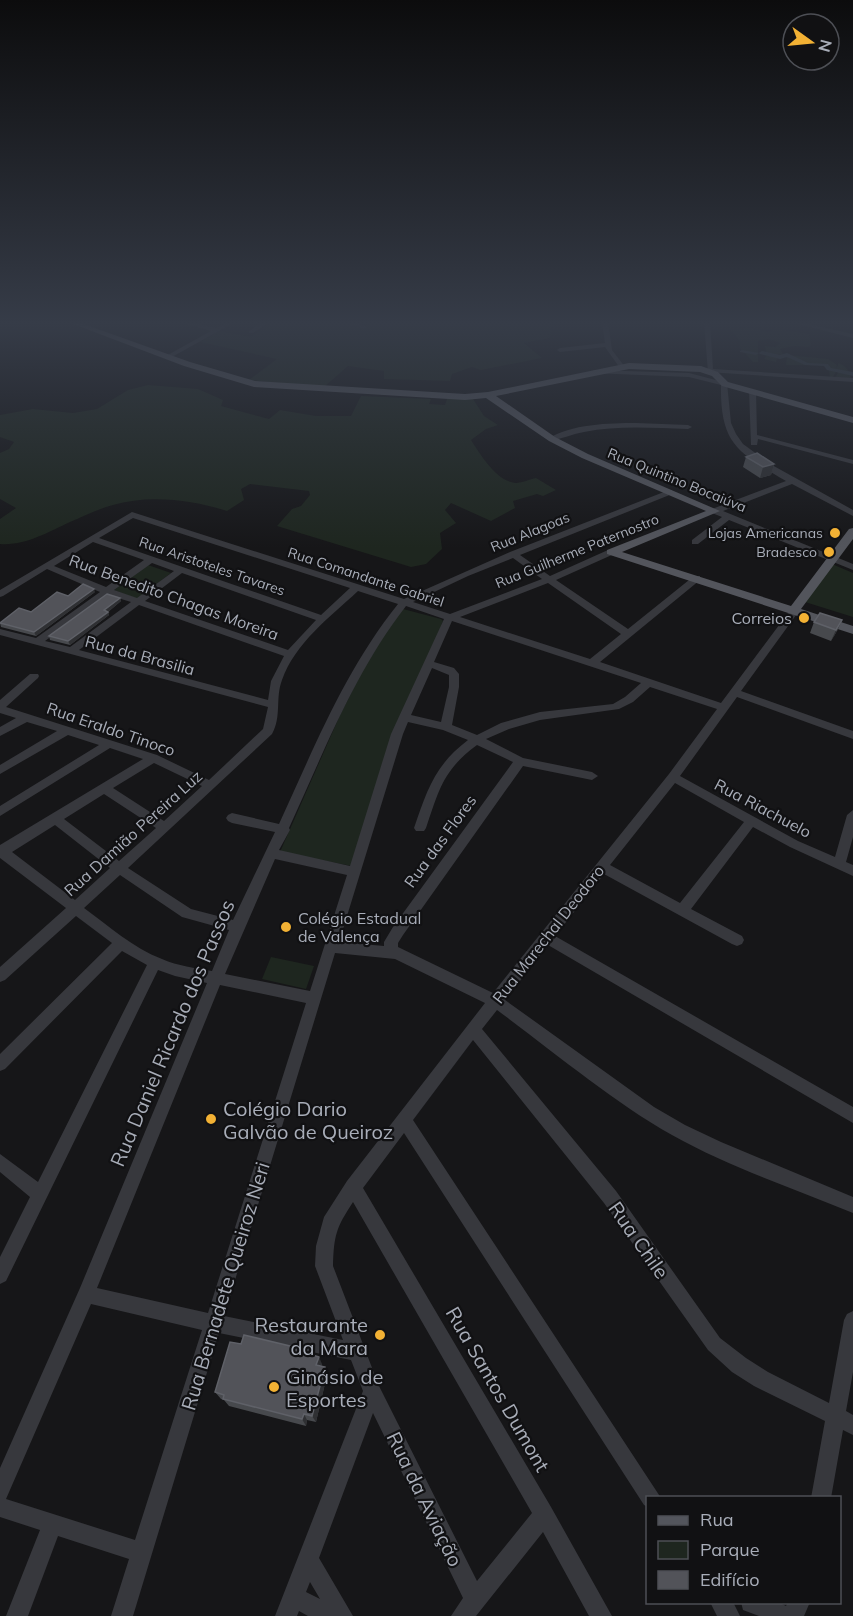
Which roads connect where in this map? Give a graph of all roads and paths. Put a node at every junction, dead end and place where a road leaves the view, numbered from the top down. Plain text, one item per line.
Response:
1 (492, 397) edge
2 (726, 397) edge
3 (752, 397) edge
4 (774, 397) edge
5 (853, 420) edge
6 (688, 427) dead end
7 (754, 436) junction
8 (552, 439) junction
9 (755, 456) junction
10 (853, 462) edge
11 (795, 480) junction
12 (669, 492) junction
13 (716, 511) junction
14 (853, 513) edge
15 (729, 516) junction
16 (853, 531) edge
17 (92, 539) junction
18 (695, 542) dead end
19 (611, 552) junction
20 (513, 554) junction
21 (832, 558) junction
22 (152, 560) junction
23 (47, 566) junction
24 (853, 567) edge
25 (181, 570) junction
26 (697, 578) junction
27 (550, 579) junction
28 (356, 588) junction
29 (108, 591) junction
30 (0, 594) edge
31 (137, 602) junction
32 (404, 603) junction
33 (794, 611) junction
34 (449, 618) junction
35 (323, 619) junction
36 (853, 630) edge
37 (0, 632) edge
38 (628, 634) junction
39 (36, 643) junction
40 (70, 652) junction
41 (291, 655) junction
42 (592, 663) junction
43 (428, 664) junction
44 (34, 676) dead end
45 (648, 683) junction
46 (735, 693) junction
47 (274, 705) junction
48 (0, 707) edge
49 (723, 708) junction
50 (404, 717) junction
51 (25, 718) junction
52 (446, 727) junction
53 (66, 731) junction
54 (0, 732) edge
55 (853, 735) edge
56 (477, 739) junction
57 (108, 744) junction
58 (153, 758) junction
59 (520, 761) junction
60 (0, 770) edge
61 (592, 776) dead end
62 (673, 777) junction
63 (210, 785) junction
64 (104, 788) junction
65 (0, 812) edge
66 (853, 814) edge
67 (55, 818) junction
68 (232, 818) dead end
69 (751, 821) junction
70 (164, 827) junction
71 (420, 828) dead end
72 (284, 830) junction
73 (1, 851) edge
74 (273, 854) junction
75 (839, 864) junction
76 (602, 867) junction
77 (119, 868) junction
78 (853, 871) edge
79 (354, 872) junction
80 (75, 908) junction
81 (682, 911) junction
82 (237, 927) junction
83 (546, 936) junction
84 (737, 940) dead end
85 (121, 943) junction
86 (330, 947) junction
87 (395, 953) junction
88 (155, 963) junction
89 (0, 976) edge
90 (217, 977) junction
91 (314, 998) junction
92 (495, 1001) junction
93 (473, 1029) junction
94 (0, 1064) edge
95 (853, 1116) edge
96 (404, 1120) junction
97 (0, 1162) edge
98 (353, 1186) junction
99 (40, 1194) junction
100 (853, 1204) edge
101 (324, 1266) joint
102 (0, 1275) edge
103 (86, 1294) junction
104 (853, 1320) edge
105 (213, 1323) junction
106 (357, 1352) junction
107 (372, 1391) junction
108 (834, 1416) junction
109 (853, 1425) edge
110 (0, 1491) edge
111 (650, 1496) edge
112 (820, 1496) edge
113 (0, 1507) edge
114 (544, 1514) junction
115 (52, 1524) junction
116 (142, 1553) junction
117 (307, 1558) junction
118 (474, 1599) junction
119 (761, 1604) edge
120 (289, 1606) edge
121 (796, 1611) edge
122 (17, 1616) edge
123 (122, 1616) edge
124 (329, 1616) edge
125 (342, 1616) edge
126 (462, 1616) edge
127 (601, 1616) edge

1 - 8 main road, Rua Quintino Bocaiúva
2 - 9 street
3 - 7 street
4 - 5 main road
6 - 8 street
7 - 9 street
7 - 10 street
8 - 12 main road, Rua Quintino Bocaiúva
9 - 11 street
11 - 13 street
11 - 14 street
12 - 13 main road, Rua Quintino Bocaiúva
12 - 20 street, Rua Alagoas
13 - 15 street, Rua Quintino Bocaiúva
13 - 19 main road, Rua Guilherme Paternostro
15 - 18 street
15 - 21 street, Rua Quintino Bocaiúva
16 - 21 main road
17 - 22 street, Rua Aristoteles Tavares
17 - 23 street
17 - 28 street, Rua Comandante Gabriel
19 - 26 main road
19 - 27 street, Rua Guilherme Paternostro
20 - 27 street
20 - 32 street, Rua Alagoas
21 - 24 street, Rua Quintino Bocaiúva
21 - 33 main road
22 - 25 street, Rua Aristoteles Tavares
22 - 29 street
23 - 29 street, Rua Benedito Chagas Moreira
23 - 30 street
25 - 31 street
25 - 35 street, Rua Aristoteles Tavares
26 - 33 main road
26 - 38 street
27 - 34 street, Rua Guilherme Paternostro
27 - 38 street
28 - 32 street, Rua Comandante Gabriel
28 - 35 street, Rua Damião Pereira Luz
29 - 31 street, Rua Benedito Chagas Moreira
29 - 39 street
31 - 40 street
31 - 41 street, Rua Benedito Chagas Moreira
32 - 34 street, Rua Comandante Gabriel
32 - 72 street, Rua Daniel Ricardo dos Passos
33 - 36 main road
33 - 46 street, Rua Marechal Deodoro
34 - 42 street, Rua Comandante Gabriel
34 - 43 street, Rua Bernadete Queiroz Neri
35 - 41 street, Rua Damião Pereira Luz
37 - 39 street, Rua da Brasilia
38 - 42 street
39 - 40 street, Rua da Brasilia
40 - 47 street, Rua da Brasilia
41 - 47 street, Rua Damião Pereira Luz
42 - 45 street, Rua Comandante Gabriel
43 - 50 street, Rua Bernadete Queiroz Neri
43 - 52 street
44 - 48 street
45 - 49 street, Rua Comandante Gabriel
45 - 56 street
46 - 49 street, Rua Marechal Deodoro
46 - 55 street
47 - 63 street, Rua Damião Pereira Luz
48 - 51 street, Rua Eraldo Tinoco
49 - 62 street, Rua Marechal Deodoro
50 - 52 street
50 - 79 street, Rua Bernadete Queiroz Neri
51 - 53 street, Rua Eraldo Tinoco
51 - 54 street
52 - 56 street
53 - 57 street, Rua Eraldo Tinoco
53 - 60 street
56 - 59 street
56 - 71 street
57 - 58 street, Rua Eraldo Tinoco
57 - 65 street
58 - 63 street, Rua Eraldo Tinoco
58 - 64 street
59 - 61 street
59 - 87 street, Rua das Flores
62 - 69 street, Rua Riachuelo
62 - 76 street, Rua Marechal Deodoro
63 - 70 street, Rua Damião Pereira Luz
64 - 67 street
64 - 70 street
66 - 75 street
67 - 73 street
67 - 77 street
68 - 72 street
69 - 75 street, Rua Riachuelo
69 - 81 street
70 - 77 street, Rua Damião Pereira Luz
72 - 74 street, Rua Daniel Ricardo dos Passos
73 - 80 street
74 - 79 street
74 - 82 street, Rua Daniel Ricardo dos Passos
75 - 78 street, Rua Riachuelo
76 - 81 street
76 - 83 street, Rua Marechal Deodoro
77 - 80 street, Rua Damião Pereira Luz
77 - 82 street
79 - 86 street, Rua Bernadete Queiroz Neri
80 - 85 street
80 - 89 street, Rua Damião Pereira Luz
81 - 84 street
82 - 90 street, Rua Daniel Ricardo dos Passos
83 - 92 street, Rua Marechal Deodoro
83 - 95 street
85 - 88 street
85 - 94 street
86 - 87 street
86 - 91 street, Rua Bernadete Queiroz Neri
87 - 92 street
88 - 90 street
88 - 99 street
90 - 91 street
90 - 103 street, Rua Daniel Ricardo dos Passos
91 - 105 street, Rua Bernadete Queiroz Neri
92 - 93 street, Rua Marechal Deodoro
92 - 100 street
93 - 96 street, Rua Marechal Deodoro
93 - 108 street, Rua Chile
96 - 98 street, Rua Marechal Deodoro
96 - 111 street
97 - 99 street
98 - 101 street, Rua Marechal Deodoro
98 - 114 street, Rua Santos Dumont
99 - 102 street
101 - 106 street, Rua da Aviação
103 - 105 street
103 - 110 street, Rua Daniel Ricardo dos Passos
104 - 108 street
105 - 106 street
105 - 116 street, Rua Bernadete Queiroz Neri
106 - 107 street, Rua da Aviação
107 - 117 street
107 - 118 street, Rua da Aviação
108 - 109 street, Rua Chile
108 - 112 street
113 - 115 street
114 - 118 street
114 - 127 street, Rua Santos Dumont
115 - 116 street
115 - 122 street
116 - 123 street, Rua Bernadete Queiroz Neri
117 - 120 street
117 - 125 street
118 - 126 street
119 - 121 street
120 - 124 street

